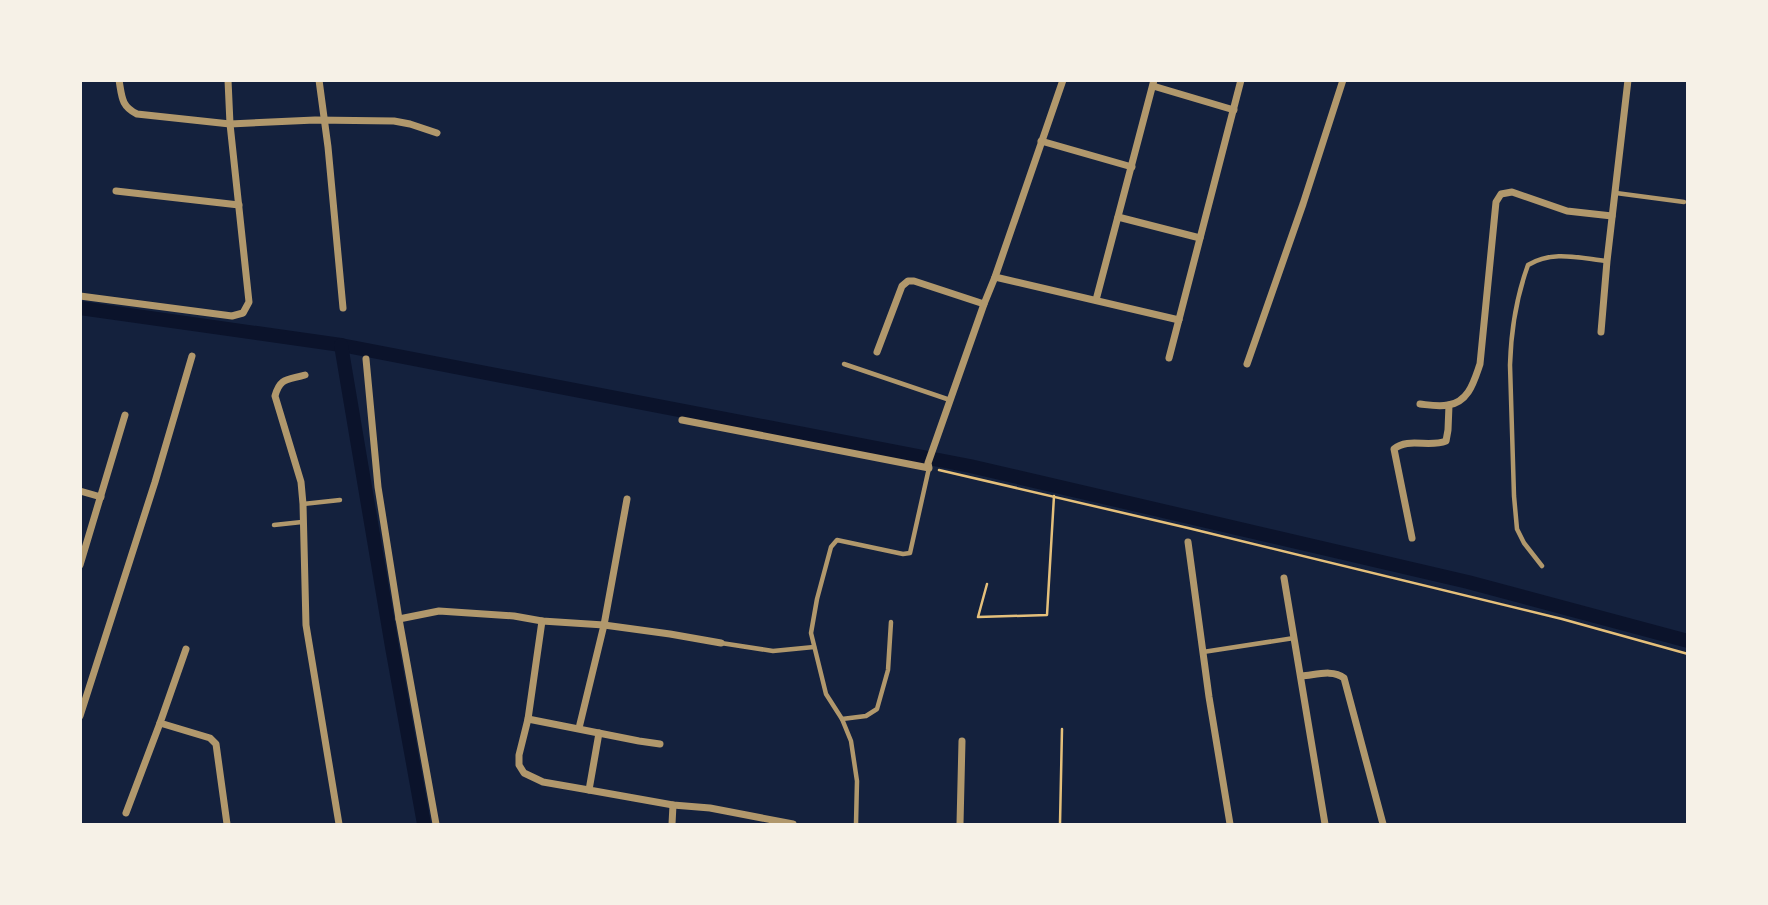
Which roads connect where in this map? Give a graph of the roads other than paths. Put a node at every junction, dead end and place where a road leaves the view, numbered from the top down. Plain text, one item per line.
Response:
1 (119, 80) edge
2 (228, 80) edge
3 (319, 80) edge
4 (1063, 80) edge
5 (1241, 80) edge
6 (1343, 80) edge
7 (1628, 80) edge
8 (1153, 83) edge
9 (1234, 110) junction
10 (324, 120) junction
11 (230, 124) junction
12 (438, 133) dead end
13 (1041, 141) junction
14 (1132, 167) junction
15 (116, 191) dead end
16 (1615, 193) junction
17 (1684, 202) dead end
18 (239, 205) junction
19 (1612, 216) junction
20 (1118, 217) junction
21 (1200, 238) junction
22 (1607, 261) junction
23 (995, 277) junction
24 (80, 296) edge
25 (1096, 300) junction
26 (984, 304) junction
27 (343, 308) dead end
28 (1179, 320) junction
29 (1601, 332) dead end
30 (877, 352) dead end
31 (192, 356) dead end
32 (1169, 358) dead end
33 (366, 359) dead end
34 (844, 364) dead end
35 (1247, 364) dead end
36 (304, 375) dead end
37 (950, 400) junction
38 (1420, 404) dead end
39 (1449, 405) junction
40 (125, 415) dead end
41 (682, 420) dead end
42 (929, 465) junction
43 (80, 491) edge
44 (101, 497) junction
45 (627, 499) dead end
46 (340, 500) dead end
47 (303, 504) junction
48 (302, 522) junction
49 (274, 525) dead end
50 (1412, 538) dead end
51 (1188, 541) dead end
52 (80, 565) edge
53 (1542, 566) dead end
54 (1284, 578) dead end
55 (399, 619) junction
56 (542, 621) junction
57 (891, 622) dead end
58 (604, 625) junction
59 (1295, 638) junction
60 (721, 643) joint
61 (814, 647) junction
62 (186, 649) dead end
63 (1203, 652) junction
64 (1301, 676) junction
65 (80, 716) edge
66 (528, 719) junction
67 (842, 719) junction
68 (160, 723) junction
69 (579, 729) junction
70 (599, 733) junction
71 (962, 741) dead end
72 (660, 744) dead end
73 (589, 790) junction
74 (673, 805) junction
75 (126, 813) dead end
76 (764, 821) edge
77 (227, 824) edge
78 (339, 824) edge
79 (436, 824) edge
80 (672, 824) edge
81 (793, 824) edge
82 (856, 824) edge
83 (960, 824) edge
84 (1230, 824) edge
85 (1325, 824) edge
86 (1383, 824) edge

1 - 11 street
2 - 11 street
3 - 10 street
4 - 13 street
5 - 9 street
6 - 35 street
7 - 16 street
8 - 9 street
8 - 14 street
9 - 21 street
10 - 11 street
10 - 12 street
10 - 27 street
11 - 18 street
13 - 14 street
13 - 23 street
14 - 20 street
15 - 18 street
16 - 17 lane
16 - 19 street
18 - 24 street
19 - 22 street
19 - 39 street
20 - 21 street
20 - 25 street
21 - 28 street
22 - 29 street
22 - 53 lane
23 - 25 street
23 - 26 street
25 - 28 street
26 - 30 street
26 - 37 street
28 - 32 street
31 - 65 street
33 - 55 street
34 - 37 lane
36 - 47 street
37 - 42 street
38 - 39 street
39 - 50 street
40 - 44 street
41 - 42 street
42 - 61 lane
43 - 44 street
44 - 52 street
45 - 58 street
46 - 47 lane
47 - 48 street
48 - 49 lane
48 - 78 street
51 - 63 street
54 - 59 street
55 - 56 street
55 - 79 street
56 - 58 street
56 - 66 street
57 - 67 lane
58 - 60 street
58 - 69 street
59 - 63 lane
59 - 64 street
60 - 61 lane
61 - 67 lane
62 - 68 street
63 - 84 street
64 - 85 street
64 - 86 street
66 - 69 street
66 - 73 street
67 - 82 lane
68 - 75 street
68 - 77 street
69 - 70 street
70 - 72 street
70 - 73 street
71 - 83 street
73 - 74 street
74 - 76 street
74 - 80 street
76 - 81 street

